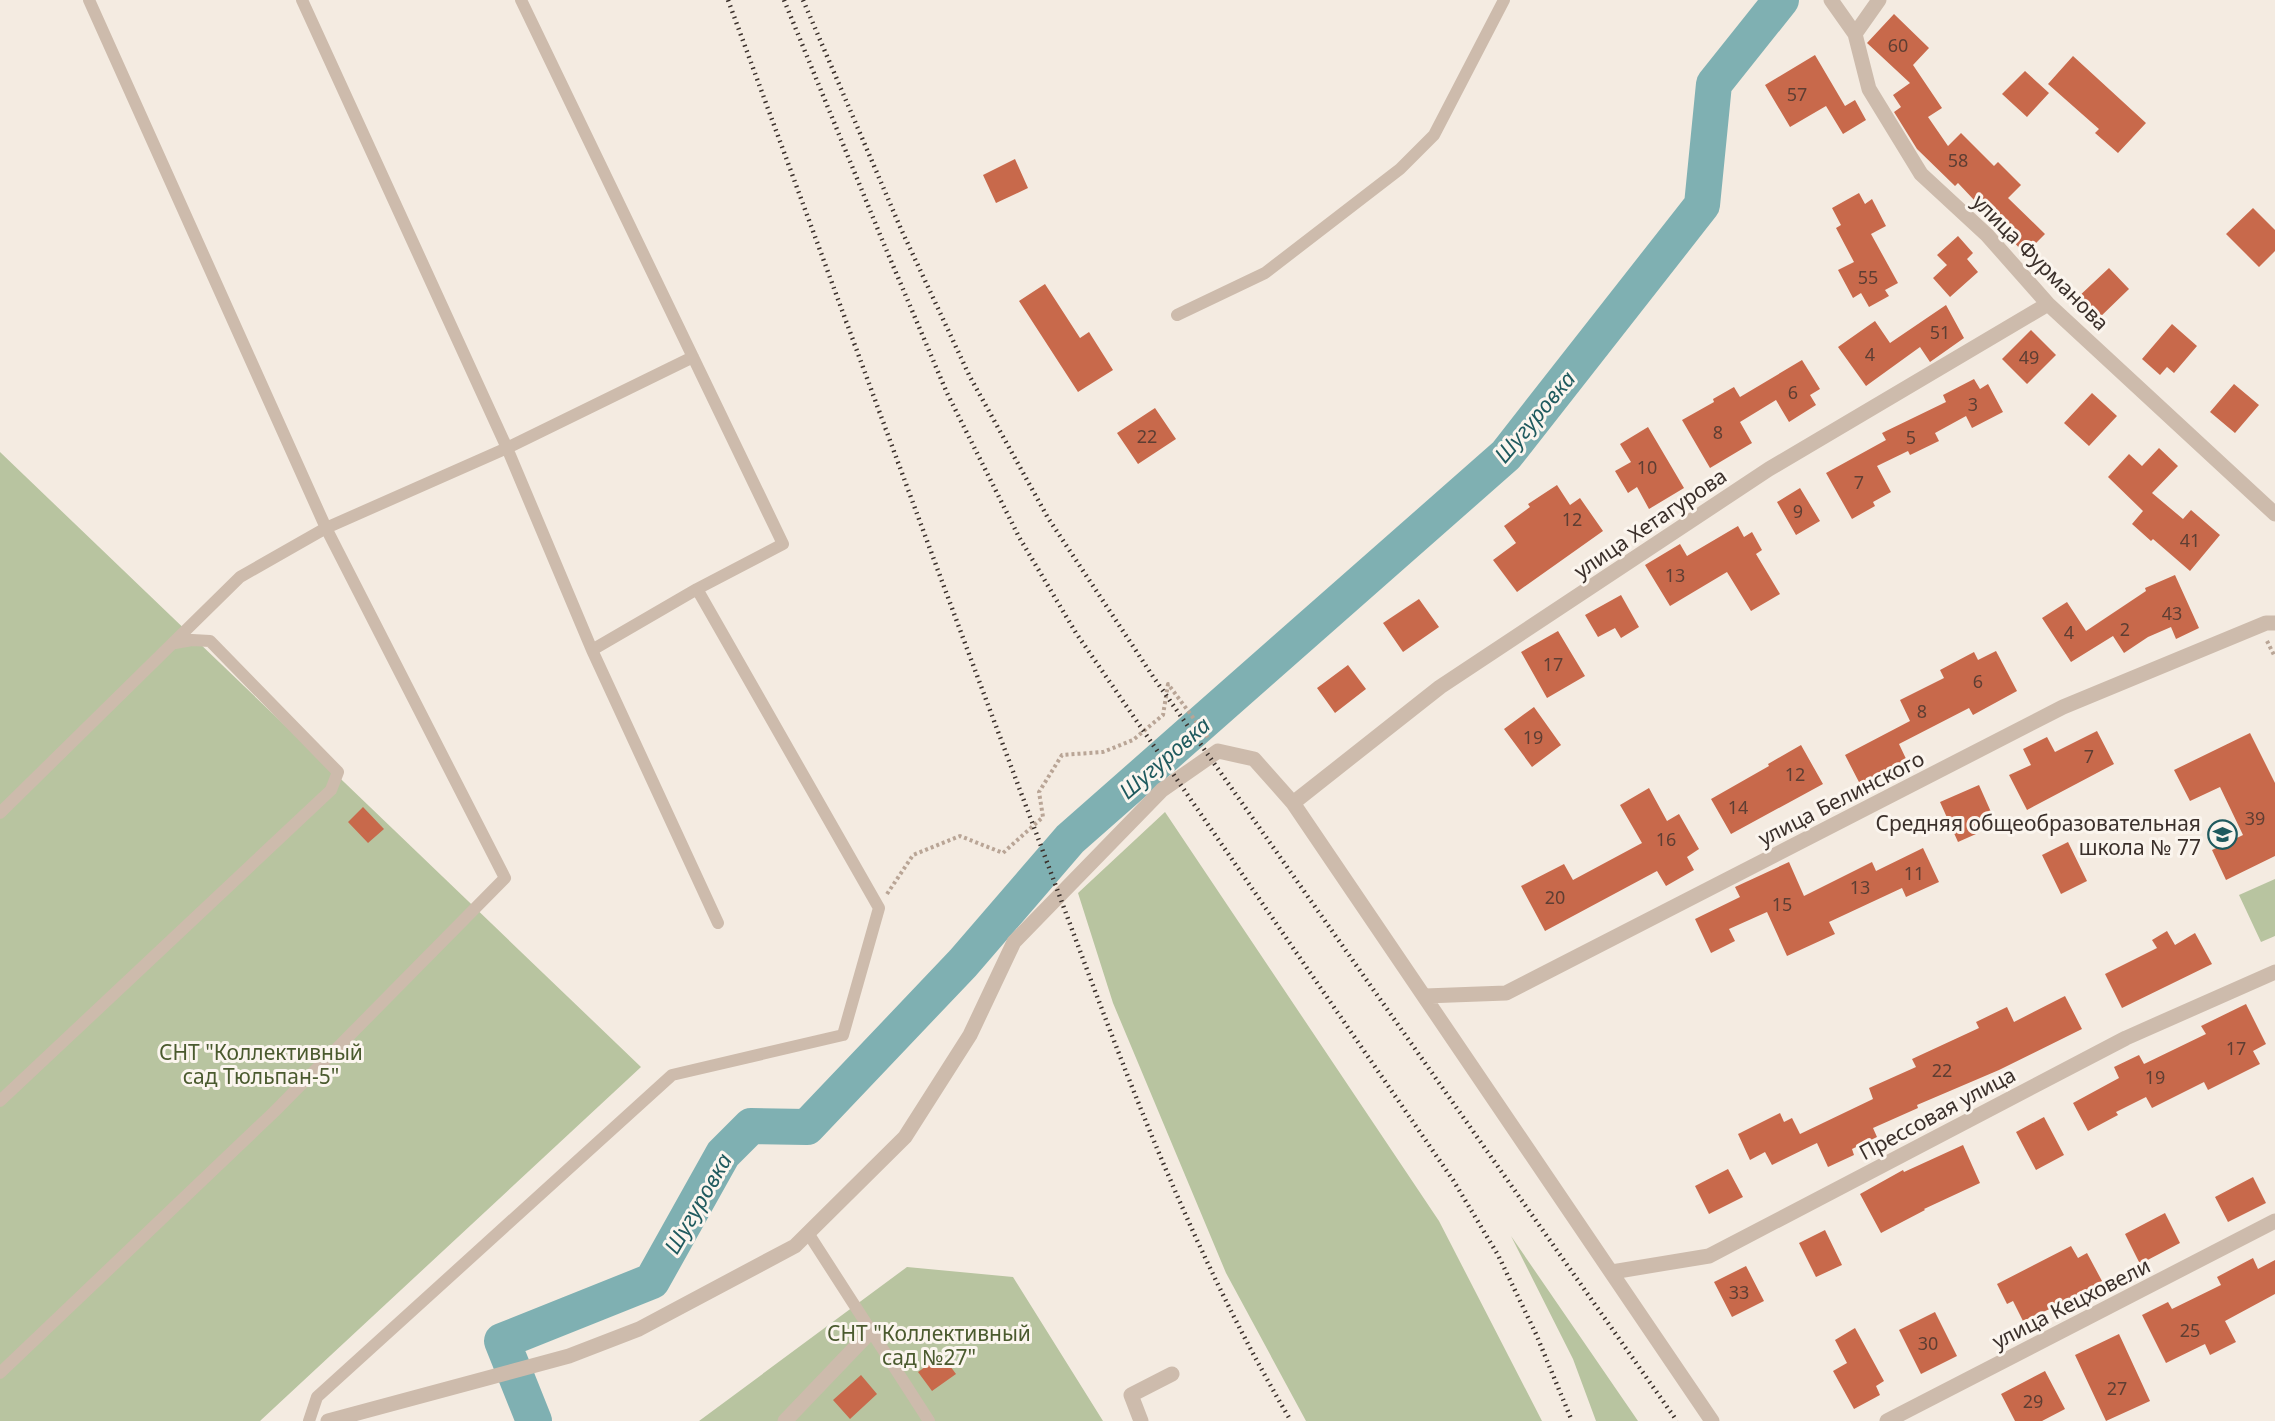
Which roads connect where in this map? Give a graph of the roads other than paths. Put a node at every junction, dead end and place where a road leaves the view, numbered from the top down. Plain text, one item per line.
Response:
1 (89, 0) edge
2 (302, 0) edge
3 (521, 0) edge
4 (1504, 0) edge
5 (1832, 0) edge
6 (1879, 0) edge
7 (1854, 34) junction
8 (2048, 304) junction
9 (1177, 315) dead end
10 (693, 357) junction
11 (507, 448) junction
12 (2275, 514) edge
13 (326, 528) junction
14 (697, 589) junction
15 (2275, 623) edge
16 (173, 644) junction
17 (592, 650) junction
18 (1293, 803) junction
19 (0, 813) edge
20 (718, 923) dead end
21 (2275, 972) edge
22 (1425, 996) junction
23 (0, 1101) edge
24 (2275, 1221) edge
25 (808, 1233) junction
26 (1612, 1272) junction
27 (871, 1331) junction
28 (0, 1373) edge
29 (1172, 1374) dead end
30 (309, 1421) edge
31 (328, 1421) edge
32 (785, 1421) edge
33 (929, 1421) edge
34 (1141, 1421) edge
35 (1712, 1421) edge
36 (1887, 1421) edge

1 - 13 lane
2 - 11 lane
3 - 10 lane
4 - 9 lane
5 - 7 street, улица Фурманова
6 - 7 street
7 - 8 street, улица Фурманова
8 - 12 street, улица Фурманова
8 - 18 street, улица Хетагурова
10 - 11 lane
10 - 14 lane
11 - 13 lane
11 - 17 lane
13 - 16 lane
13 - 28 lane
14 - 17 lane
14 - 30 lane
15 - 22 street, улица Белинского
16 - 19 lane
16 - 23 lane
17 - 20 lane
18 - 22 street
18 - 25 street
21 - 26 street, Прессовая улица
22 - 26 street
24 - 36 street, улица Кецховели
25 - 27 lane
25 - 31 street
26 - 35 street
27 - 32 street
27 - 33 lane
29 - 34 street

